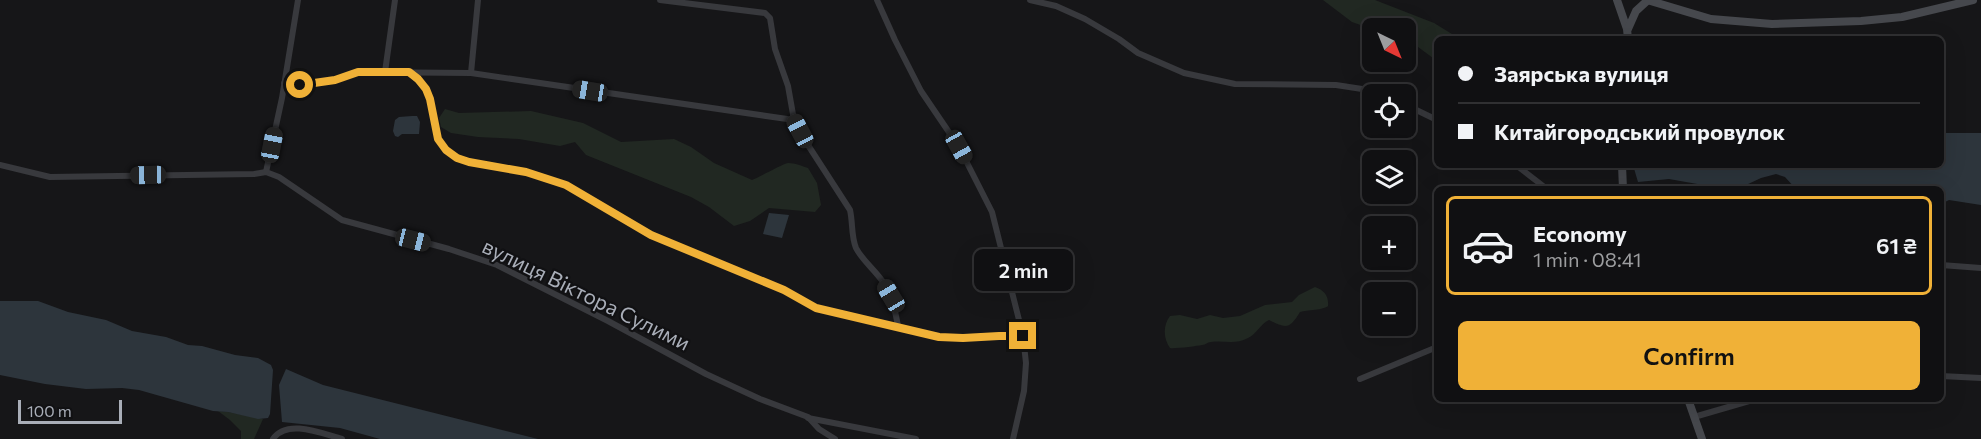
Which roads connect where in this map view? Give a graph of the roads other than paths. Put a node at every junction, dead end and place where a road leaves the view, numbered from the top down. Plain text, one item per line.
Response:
1 (298, 0) edge
2 (395, 0) edge
3 (478, 0) edge
4 (660, 0) edge
5 (877, 0) edge
6 (1030, 0) edge
7 (1617, 0) edge
8 (1648, 0) edge
9 (1973, 0) edge
10 (1627, 29) junction
11 (1628, 36) edge
12 (385, 72) junction
13 (409, 72) junction
14 (471, 73) junction
15 (284, 83) junction
16 (1362, 89) edge
17 (1416, 110) edge
18 (1434, 119) edge
19 (794, 120) junction
20 (0, 165) edge
21 (1520, 168) edge
22 (1622, 168) edge
23 (266, 172) junction
24 (1543, 186) edge
25 (1623, 186) edge
26 (1944, 265) edge
27 (1981, 268) edge
28 (898, 326) junction
29 (1023, 336) junction
30 (1434, 348) edge
31 (1944, 376) edge
32 (1981, 378) edge
33 (1360, 379) dead end
34 (1689, 402) edge
35 (1746, 402) edge
36 (808, 417) junction
37 (1694, 417) junction
38 (275, 437) edge
39 (342, 439) edge
40 (835, 439) edge
41 (916, 439) edge
42 (1013, 439) edge
43 (1702, 439) edge

1 - 15 street
2 - 12 street
3 - 14 street
4 - 19 street
5 - 29 street
6 - 16 street
7 - 10 street
8 - 9 street
8 - 10 street
10 - 11 street
12 - 13 street
12 - 15 street
13 - 14 street
13 - 28 street
14 - 19 street
15 - 23 street
17 - 18 street
19 - 28 street
20 - 23 street
21 - 24 street
22 - 25 street
23 - 36 street, вулиця Віктора Сулими
26 - 27 street
28 - 29 street
29 - 42 street
30 - 33 street
31 - 32 street
34 - 37 street
35 - 37 street
36 - 40 street, вулиця Віктора Сулими
36 - 41 street, вулиця Віктора Сулими
37 - 43 street
38 - 39 street

